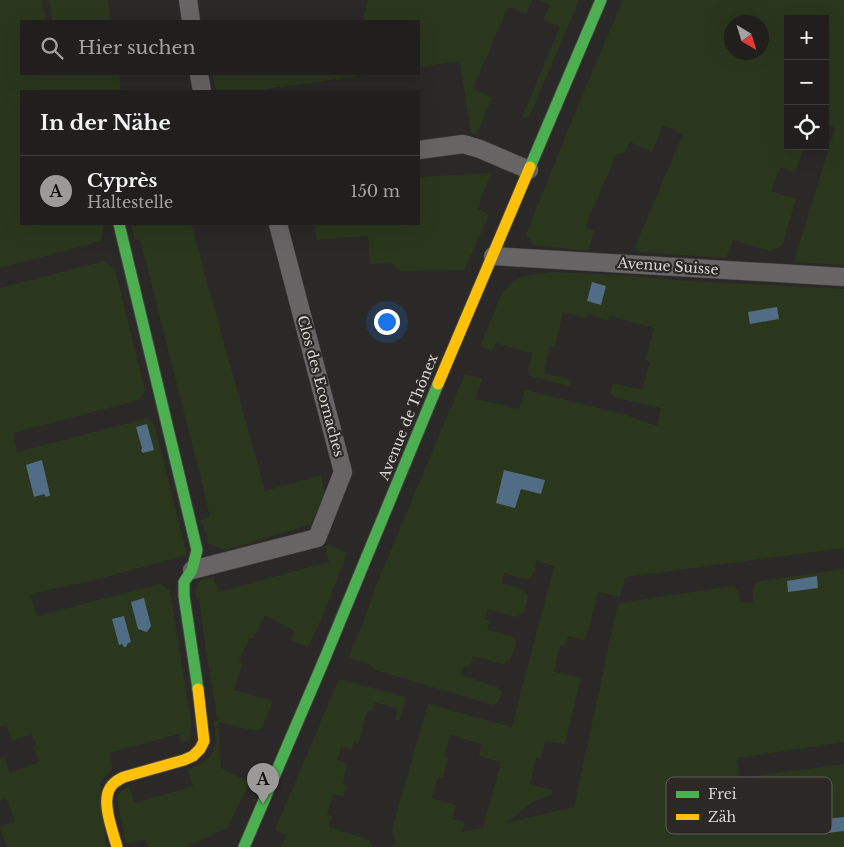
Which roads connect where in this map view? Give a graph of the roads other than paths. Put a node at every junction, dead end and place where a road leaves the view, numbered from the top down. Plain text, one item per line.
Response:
1 (188, 0) edge
2 (601, 0) edge
3 (191, 20) edge
4 (199, 75) edge
5 (202, 90) edge
6 (420, 150) edge
7 (529, 170) junction
8 (119, 225) edge
9 (278, 225) edge
10 (493, 256) junction
11 (844, 277) edge
12 (192, 570) junction
13 (117, 847) edge
14 (244, 847) edge

1 - 3 street
2 - 7 main road, Avenue de Thônex
4 - 5 street
6 - 7 street
7 - 10 main road, Avenue de Thônex
8 - 12 main road
9 - 12 street, Clos des Ecornaches
10 - 11 street, Avenue Suisse
10 - 14 main road, Avenue de Thônex
12 - 13 main road

